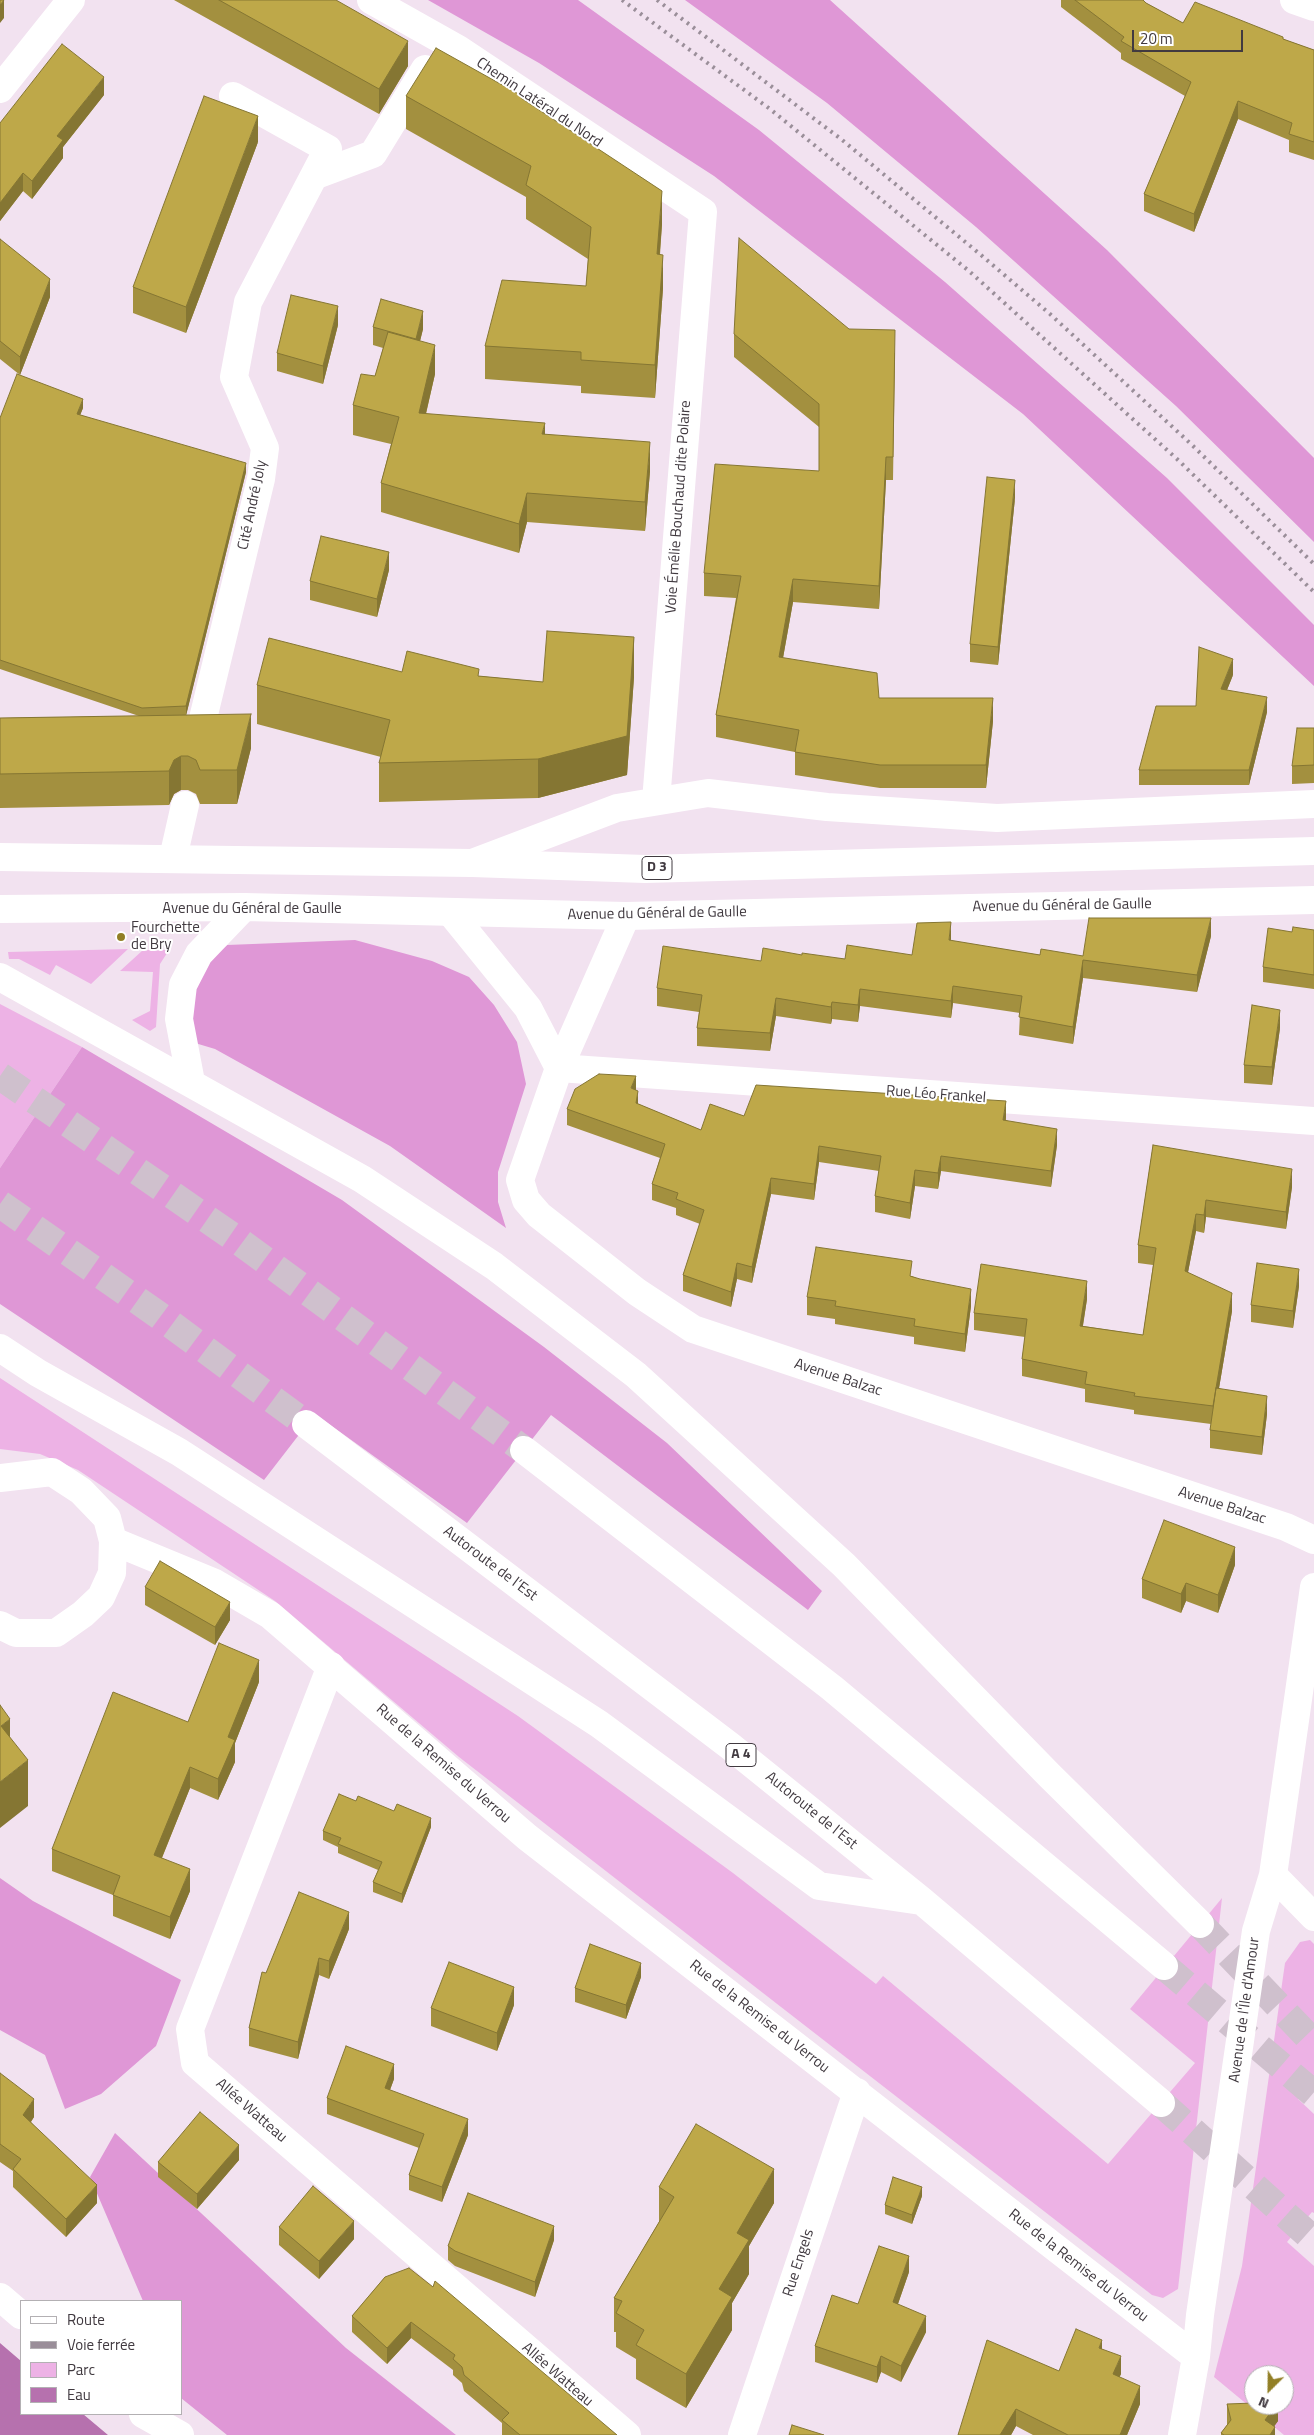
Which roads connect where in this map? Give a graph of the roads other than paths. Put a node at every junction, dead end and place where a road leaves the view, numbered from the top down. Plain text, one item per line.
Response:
1 (71, 0) edge
2 (371, 0) edge
3 (1294, 0) edge
4 (1314, 7) edge
5 (443, 40) junction
6 (0, 89) edge
7 (233, 96) dead end
8 (314, 176) junction
9 (703, 212) joint
10 (150, 733) edge
11 (656, 801) junction
12 (1314, 804) edge
13 (184, 805) dead end
14 (1314, 851) edge
15 (0, 857) edge
16 (173, 858) junction
17 (472, 863) junction
18 (1314, 900) edge
19 (244, 907) junction
20 (0, 909) edge
21 (451, 913) junction
22 (626, 916) junction
23 (0, 977) edge
24 (558, 1068) junction
25 (191, 1082) junction
26 (1314, 1121) edge
27 (0, 1348) edge
28 (306, 1424) tunnel mouth
29 (524, 1450) tunnel mouth
30 (0, 1478) edge
31 (1314, 1540) edge
32 (113, 1541) junction
33 (1314, 1587) edge
34 (0, 1625) edge
35 (331, 1666) junction
36 (1273, 1875) junction
37 (922, 1901) junction
38 (1314, 1917) edge
39 (1200, 1924) tunnel mouth
40 (1164, 1966) tunnel mouth
41 (857, 2092) junction
42 (1161, 2103) tunnel mouth
43 (0, 2296) edge
44 (20, 2314) edge
45 (1196, 2357) junction
46 (145, 2415) edge
47 (180, 2435) edge
48 (627, 2435) edge
49 (742, 2435) edge
50 (1182, 2435) edge

1 - 6 main road
2 - 5 main road, Chemin Latéral du Nord
3 - 4 main road
5 - 8 main road
5 - 9 main road, Chemin Latéral du Nord
7 - 8 main road, Cité André Joly
8 - 10 main road, Cité André Joly
9 - 11 main road, Voie Émélie Bouchaud dite Polaire
11 - 12 main road
11 - 17 main road
13 - 16 main road
14 - 17 main road, D 3
15 - 16 main road, D 3
16 - 17 main road, D 3
18 - 22 main road, Avenue du Général de Gaulle
19 - 20 main road, Avenue du Général de Gaulle
19 - 21 main road, Avenue du Général de Gaulle
19 - 25 main road
21 - 22 main road, Avenue du Général de Gaulle
21 - 24 main road
22 - 24 main road, Avenue Balzac
23 - 25 main road
24 - 26 main road, Rue Léo Frankel
24 - 31 main road, Avenue Balzac
25 - 39 main road
27 - 37 main road
28 - 37 main road, Autoroute de l’Est / A 4
29 - 40 main road
30 - 32 main road
32 - 34 main road
32 - 35 main road, Rue de la Remise du Verrou
33 - 36 main road, Avenue de l'Île d'Amour
35 - 41 main road, Rue de la Remise du Verrou
35 - 48 main road, Allée Watteau
36 - 38 main road
36 - 45 main road, Avenue de l'Île d'Amour
37 - 42 main road, Autoroute de l’Est / A 4
41 - 45 main road, Rue de la Remise du Verrou
41 - 49 main road, Rue Engels
43 - 44 main road
45 - 50 main road, Avenue de l'Île d'Amour
46 - 47 main road

